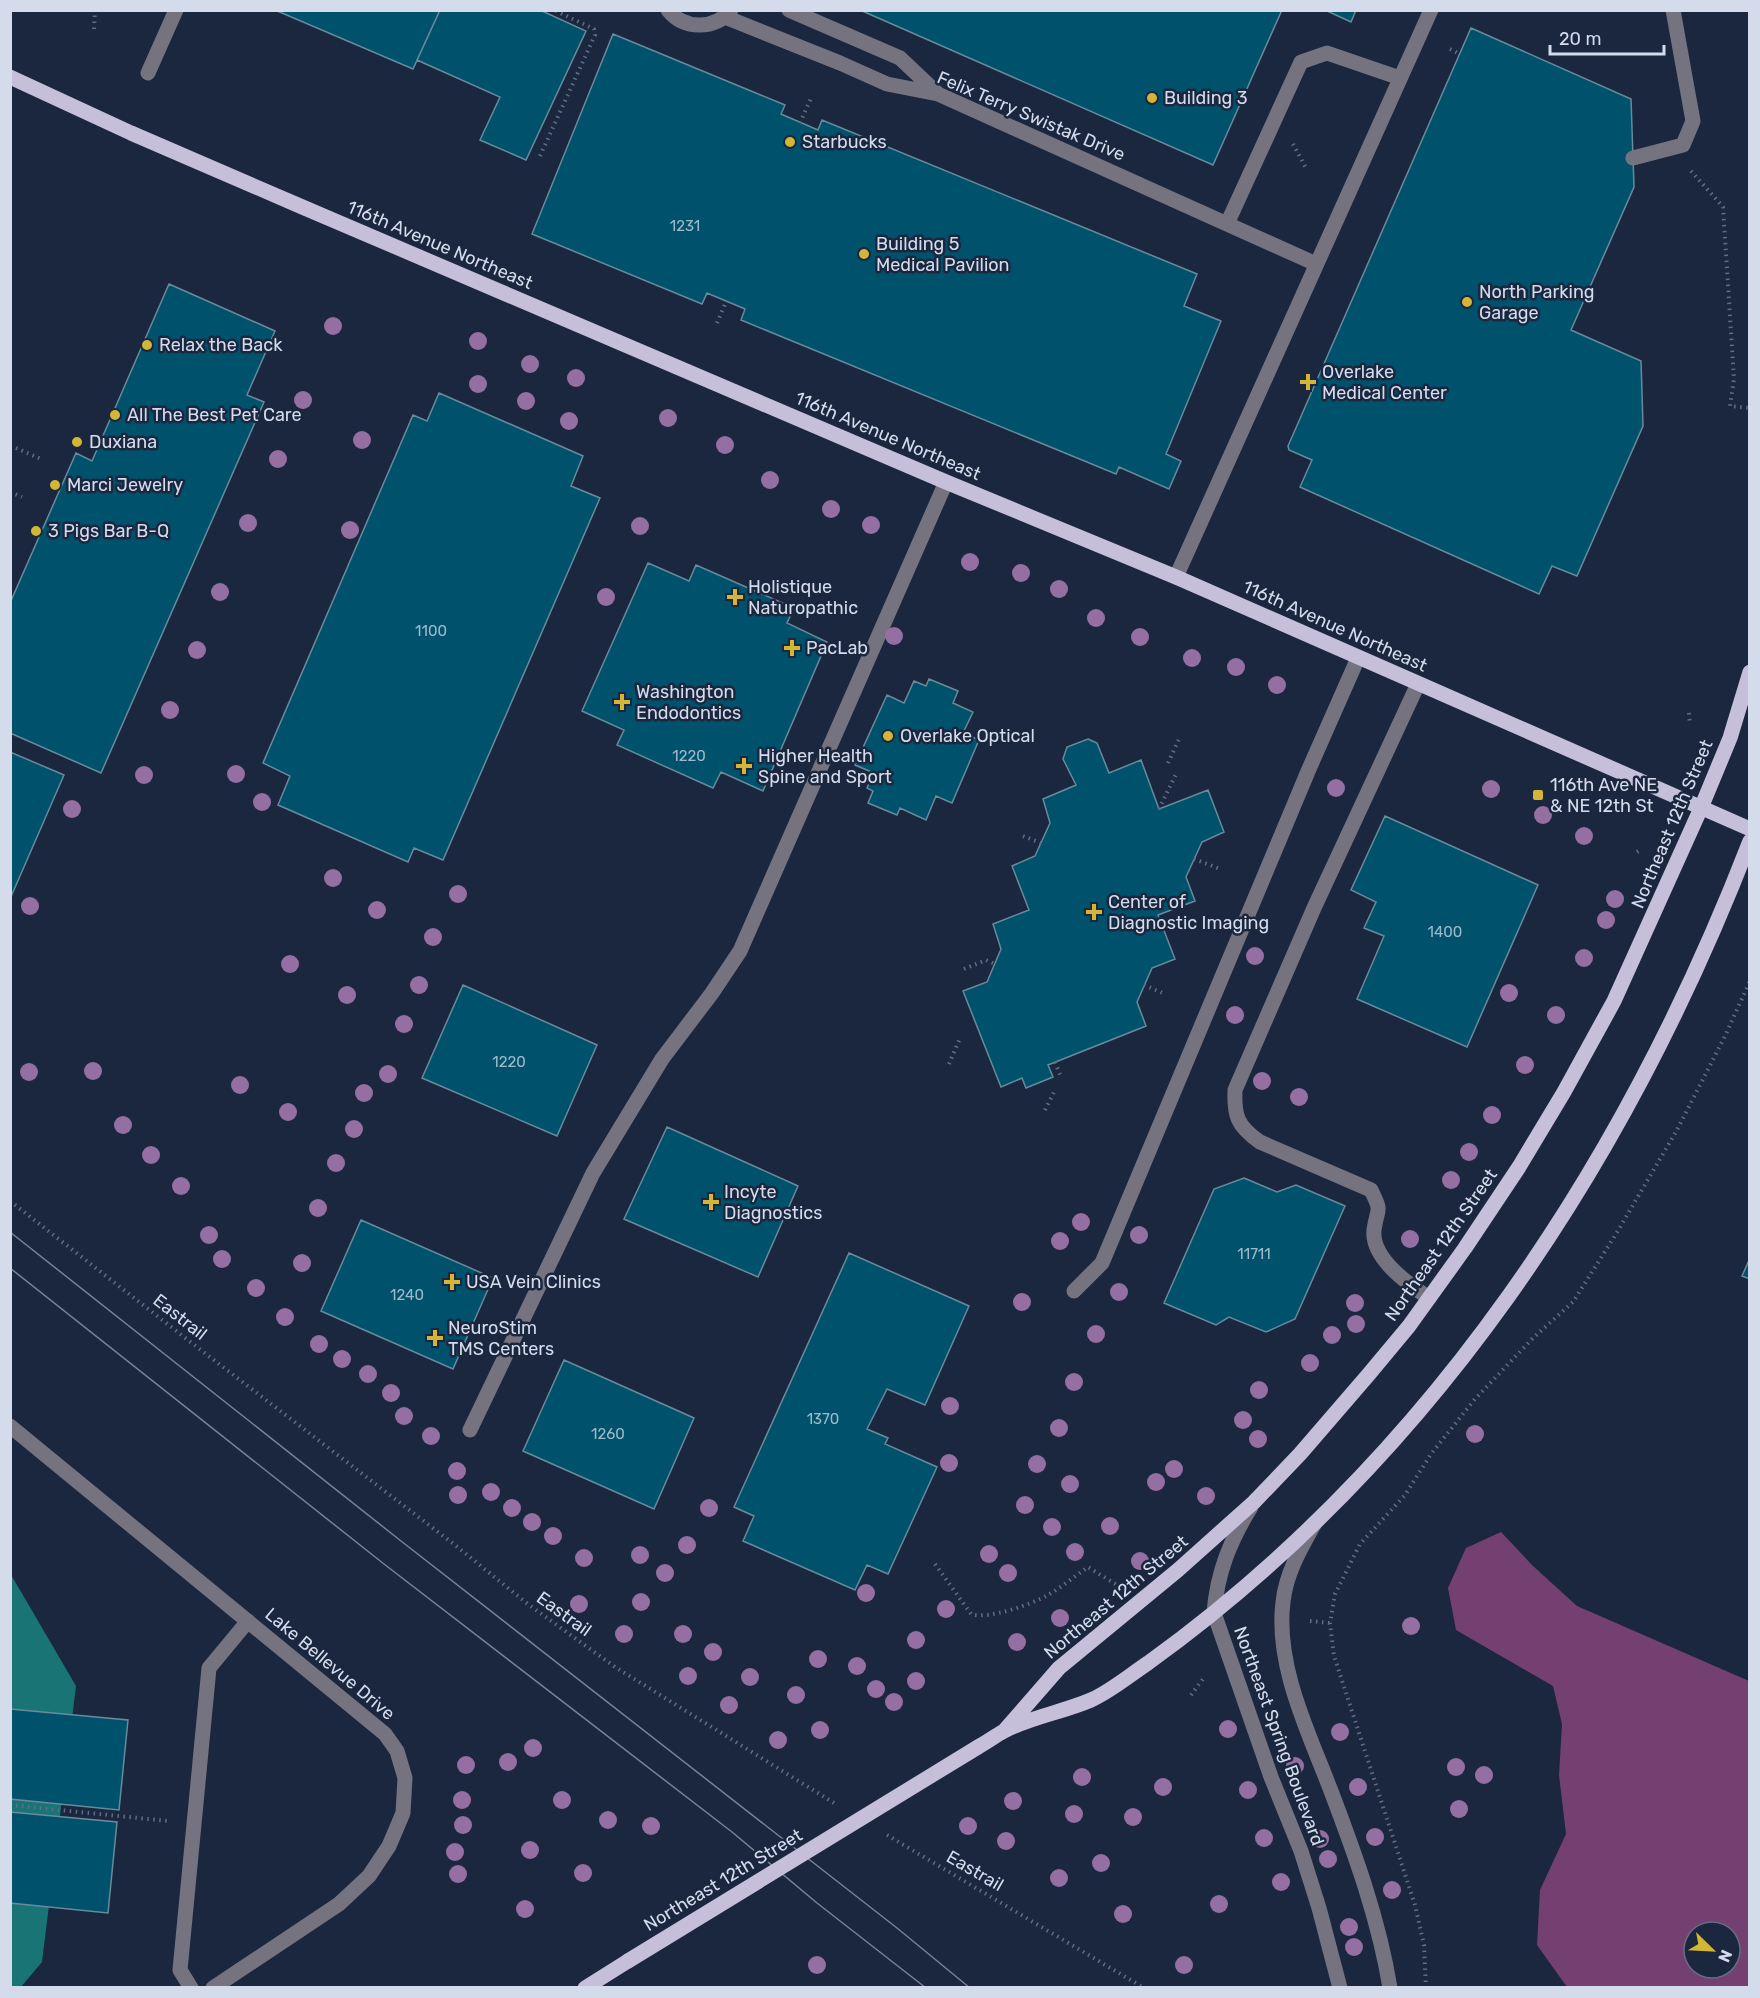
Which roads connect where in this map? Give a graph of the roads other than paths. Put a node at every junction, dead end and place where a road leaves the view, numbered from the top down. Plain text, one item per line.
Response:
1 (176, 10) edge
2 (668, 10) edge
3 (789, 10) edge
4 (1431, 10) edge
5 (1673, 10) edge
6 (728, 14) edge
7 (148, 73) dead end
8 (10, 78) edge
9 (1400, 78) junction
10 (938, 94) junction
11 (1634, 158) dead end
12 (1227, 224) junction
13 (1316, 264) junction
14 (946, 482) junction
15 (1176, 577) junction
16 (1358, 658) junction
17 (1749, 672) edge
18 (1418, 684) junction
19 (1701, 808) junction
20 (1749, 829) edge
21 (1749, 841) edge
22 (1074, 1291) dead end
23 (1429, 1298) junction
24 (10, 1426) edge
25 (470, 1430) dead end
26 (1254, 1502) junction
27 (1315, 1522) junction
28 (1214, 1613) junction
29 (248, 1622) junction
30 (1005, 1730) junction
31 (1389, 1983) edge
32 (190, 1988) edge
33 (213, 1988) edge
34 (585, 1988) edge
35 (1340, 1988) edge

1 - 7 street
2 - 6 street, Felix Terry Swistak Drive
3 - 10 street
4 - 9 street
5 - 11 street
6 - 10 street, Felix Terry Swistak Drive
8 - 14 main road, 116th Avenue Northeast
9 - 12 street
9 - 13 street
10 - 12 street, Felix Terry Swistak Drive
12 - 13 street, Felix Terry Swistak Drive
13 - 15 street
14 - 15 main road, 116th Avenue Northeast
14 - 25 street
15 - 16 main road, 116th Avenue Northeast
16 - 18 main road, 116th Avenue Northeast
16 - 22 street
17 - 19 main road, Northeast 12th Street
18 - 19 main road, 116th Avenue Northeast
18 - 23 street
19 - 20 main road, 116th Avenue Northeast
19 - 23 main road, Northeast 12th Street
21 - 27 main road, Northeast 12th Street
23 - 26 main road, Northeast 12th Street
24 - 29 street, Lake Bellevue Drive
26 - 28 street, Northeast Spring Boulevard
26 - 30 main road, Northeast 12th Street
27 - 28 main road, Northeast 12th Street
27 - 31 street, Northeast Spring Boulevard
28 - 30 main road, Northeast 12th Street
28 - 35 street, Northeast Spring Boulevard
29 - 32 street
29 - 33 street, Lake Bellevue Drive
30 - 34 main road, Northeast 12th Street, bridge

